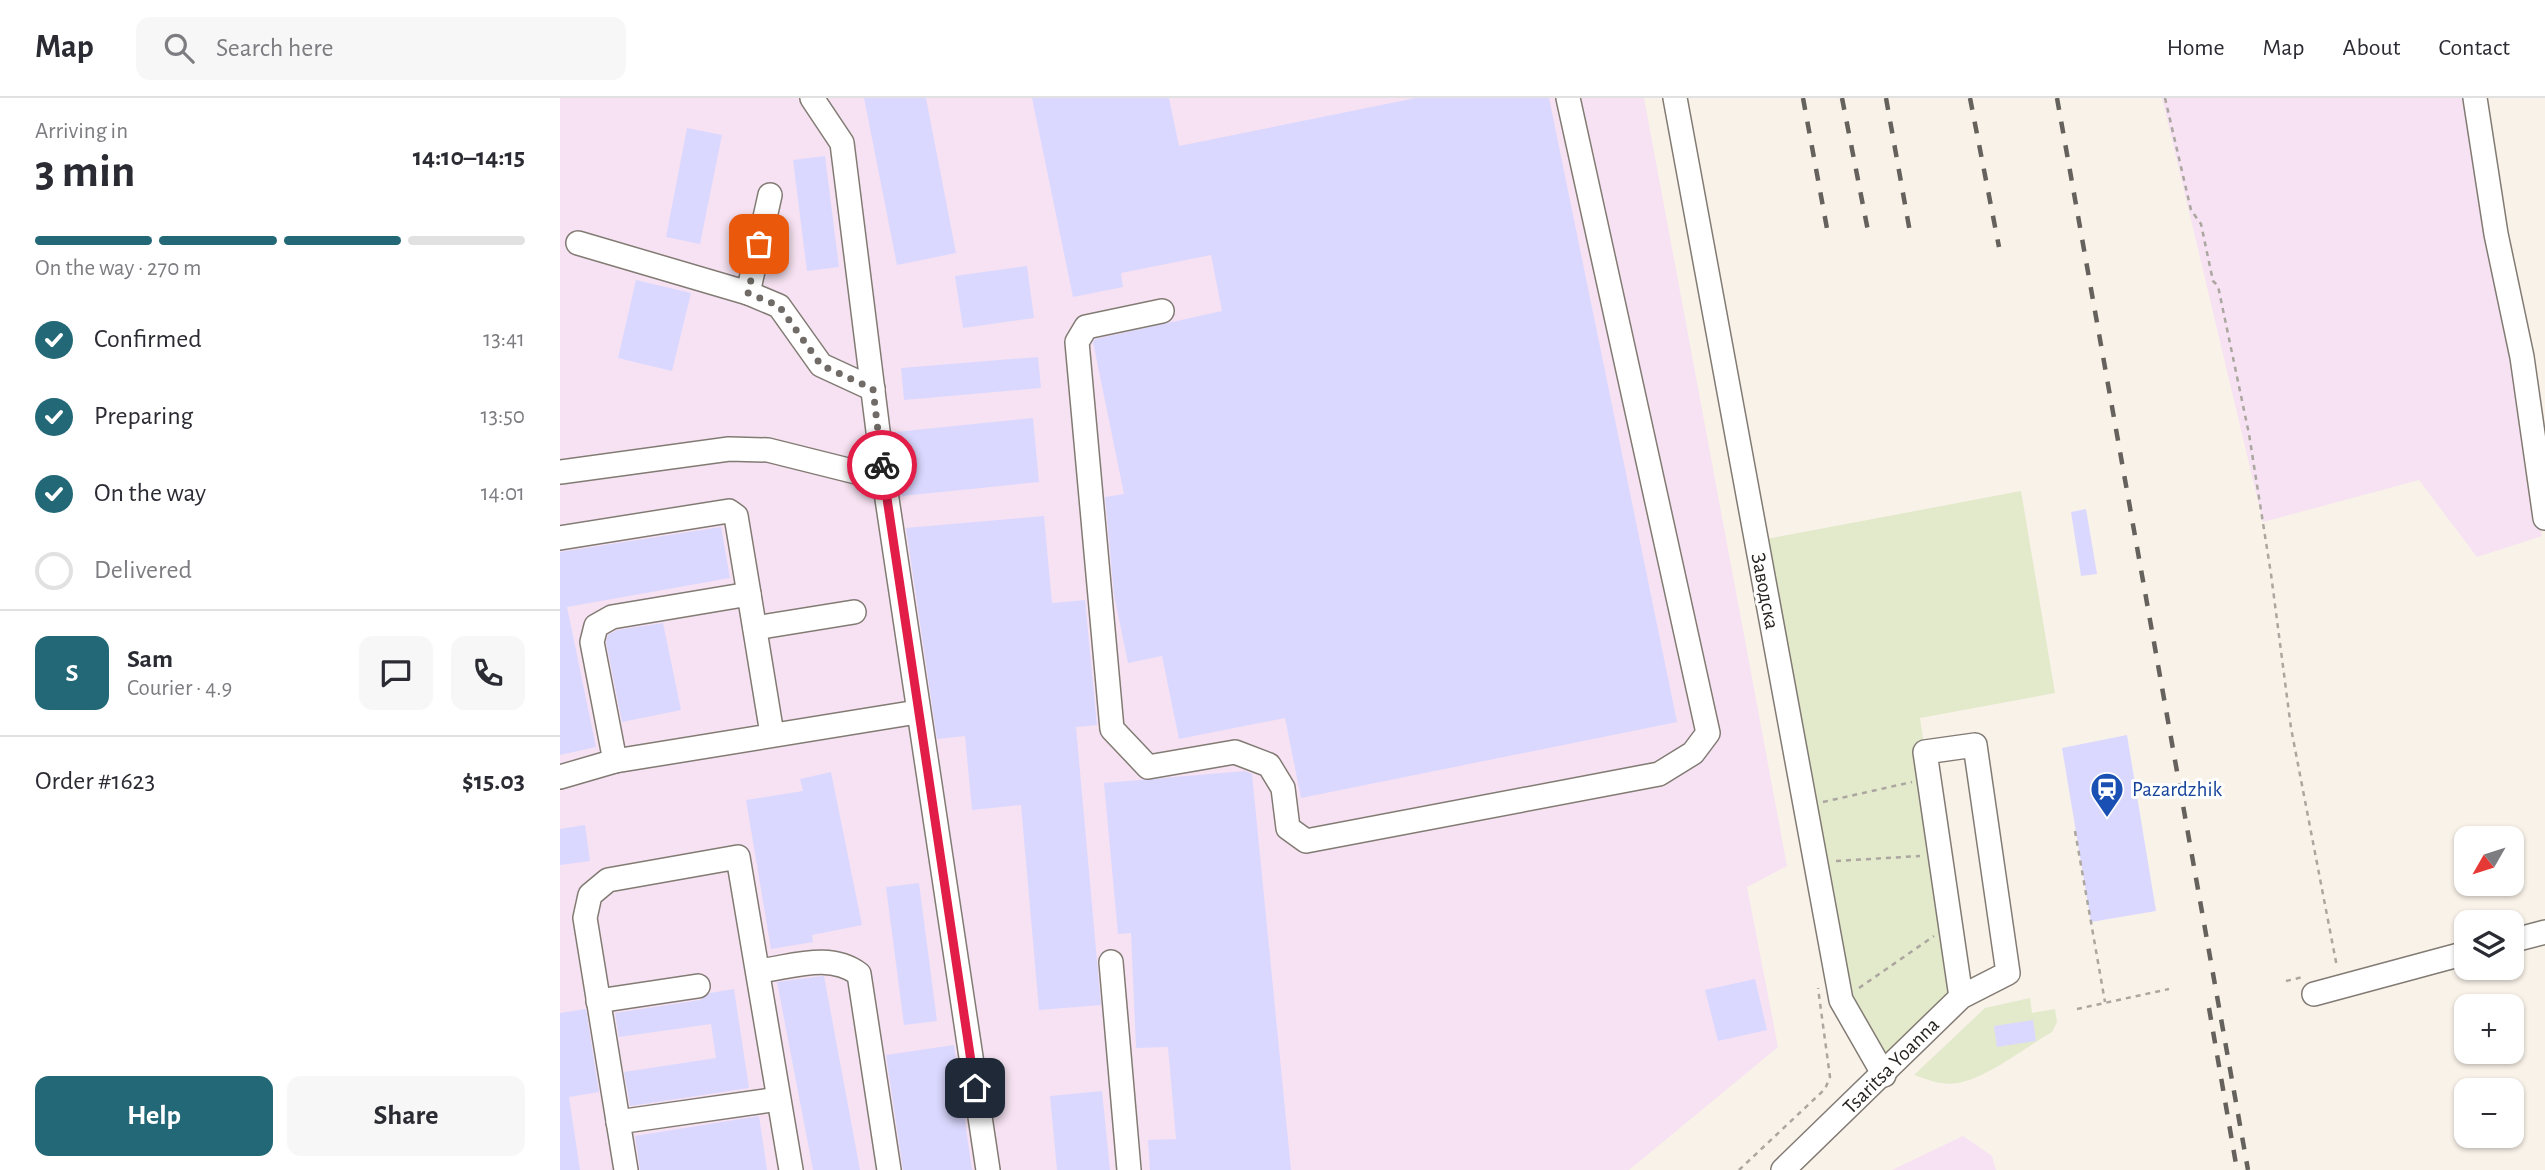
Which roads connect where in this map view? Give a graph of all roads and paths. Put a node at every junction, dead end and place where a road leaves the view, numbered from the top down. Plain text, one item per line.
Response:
1 (812, 98) edge
2 (1567, 98) edge
3 (1675, 98) edge
4 (2165, 98) edge
5 (2475, 98) edge
6 (770, 195) dead end
7 (578, 243) dead end
8 (748, 293) junction
9 (1162, 311) dead end
10 (2534, 363) edge
11 (873, 389) junction
12 (560, 472) edge
13 (884, 479) junction
14 (2545, 518) edge
15 (560, 538) edge
16 (749, 594) junction
17 (854, 611) dead end
18 (755, 628) junction
19 (917, 712) junction
20 (772, 734) junction
21 (615, 761) junction
22 (560, 777) edge
23 (1929, 778) junction
24 (1806, 806) junction
25 (2075, 831) dead end
26 (1941, 855) junction
27 (1816, 863) junction
28 (1951, 924) junction
29 (2545, 932) edge
30 (2524, 938) edge
31 (2454, 956) edge
32 (1111, 962) dead end
33 (758, 971) junction
34 (1817, 983) dead end
35 (698, 986) dead end
36 (2340, 986) junction
37 (2169, 989) dead end
38 (2314, 994) dead end
39 (1961, 997) junction
40 (1842, 1000) junction
41 (598, 1001) junction
42 (2105, 1002) junction
43 (2077, 1009) dead end
44 (1884, 1075) junction
45 (778, 1099) junction
46 (618, 1122) junction
47 (626, 1170) edge
48 (791, 1170) edge
49 (888, 1170) edge
50 (988, 1170) edge
51 (1129, 1170) edge
52 (1740, 1170) edge
53 (1783, 1170) edge

1 - 11 street
2 - 9 street
3 - 24 street, Заводска
4 - 36 path
5 - 10 street
6 - 8 street
7 - 8 street
8 - 11 street
10 - 14 street
11 - 13 street
12 - 13 street
13 - 19 street
15 - 16 street
16 - 18 street
16 - 21 street
17 - 18 street
18 - 20 street
19 - 20 street
19 - 50 street
20 - 21 street
21 - 22 street
23 - 24 path
23 - 26 street
23 - 39 street, Tsaritsa Yoanna
24 - 27 street, Заводска
25 - 42 path
26 - 27 path
26 - 28 street
27 - 40 street, Заводска
28 - 39 street
28 - 40 path
29 - 30 street
31 - 36 street
32 - 51 street
33 - 41 street
33 - 45 street
33 - 49 street
34 - 52 path
35 - 41 street
36 - 38 street
37 - 42 path
39 - 44 street, Tsaritsa Yoanna
40 - 44 street, Заводска
41 - 46 street
42 - 43 path
44 - 53 street, Tsaritsa Yoanna
45 - 46 street
45 - 48 street
46 - 47 street

